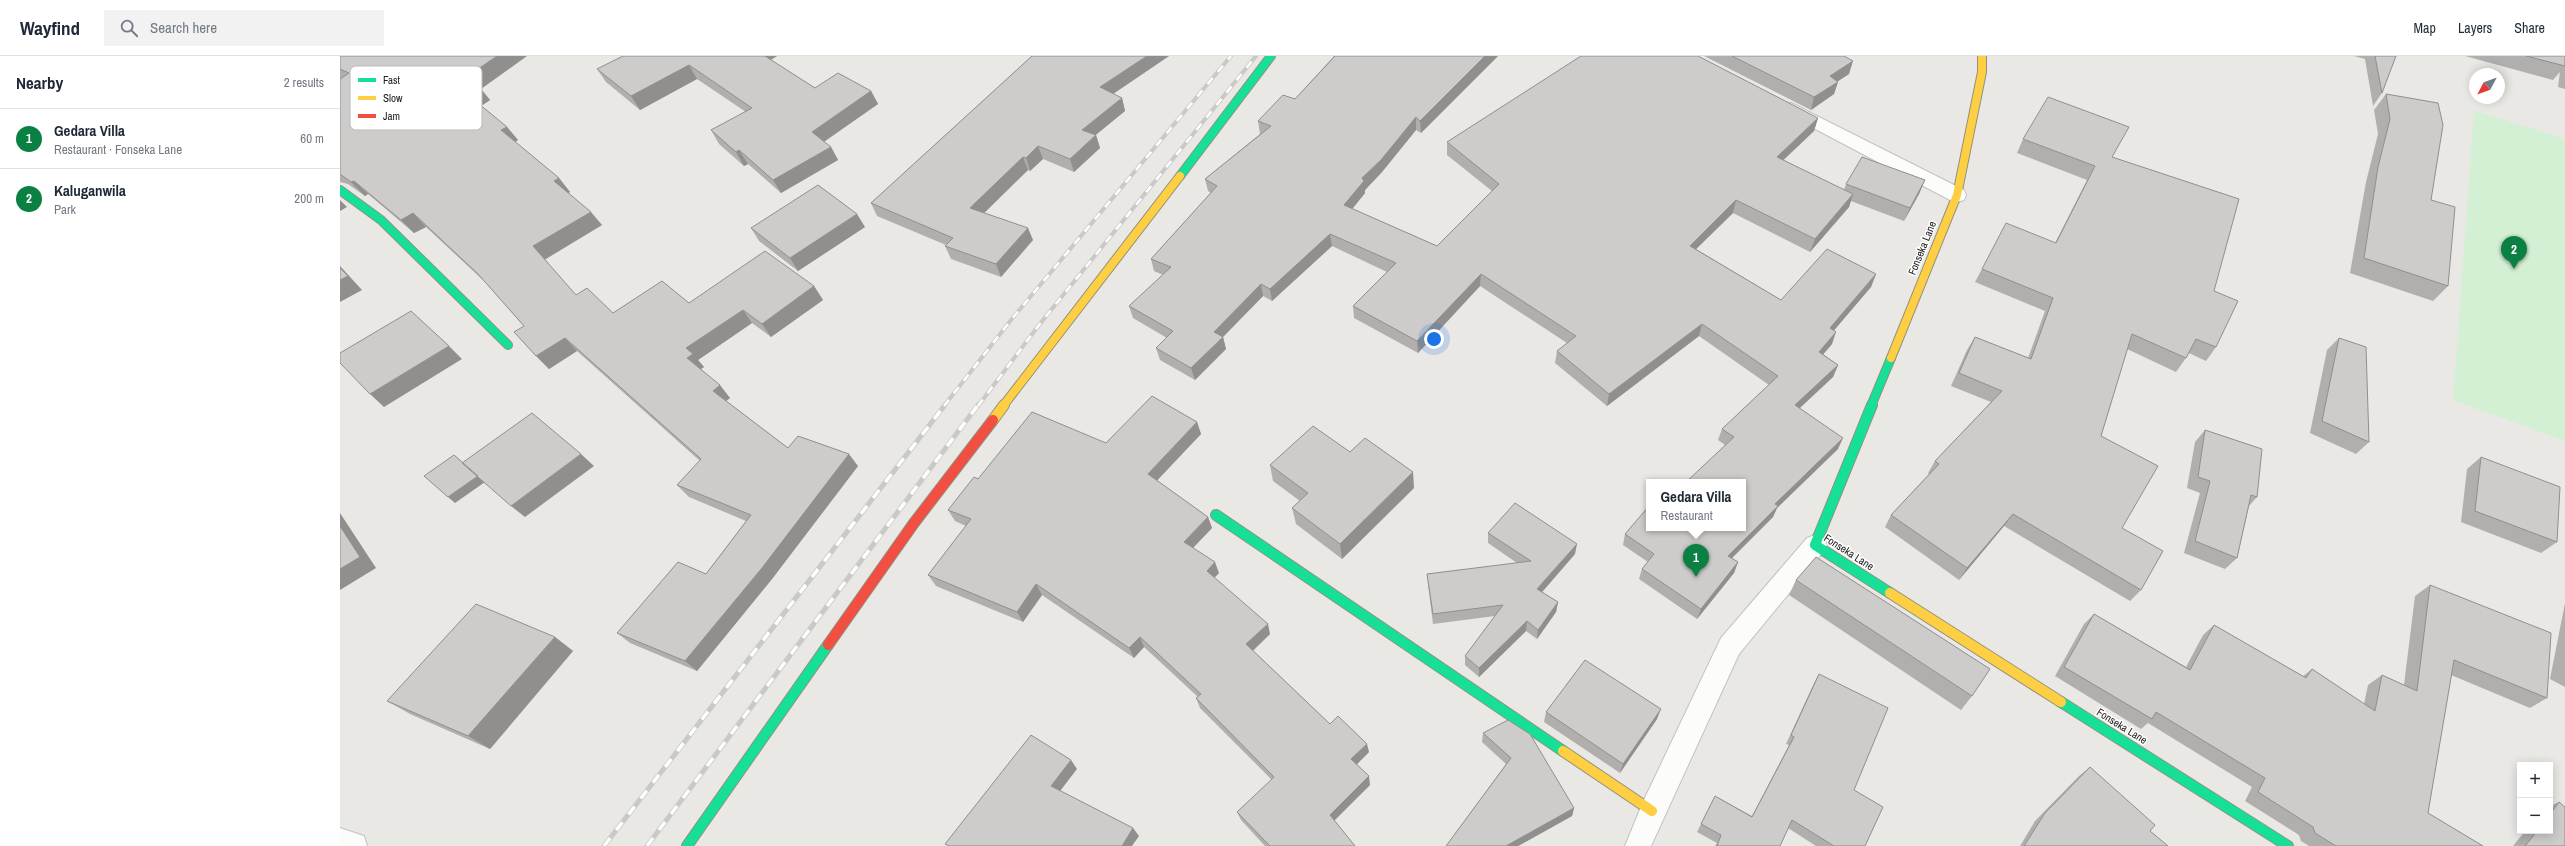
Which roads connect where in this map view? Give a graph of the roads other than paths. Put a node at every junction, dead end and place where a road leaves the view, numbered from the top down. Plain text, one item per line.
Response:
1 (1271, 56) edge
2 (1982, 56) edge
3 (1773, 100) edge
4 (340, 190) edge
5 (1957, 195) junction
6 (508, 345) dead end
7 (1216, 515) dead end
8 (1815, 545) junction
9 (1652, 811) junction
10 (340, 841) edge
11 (354, 846) edge
12 (687, 846) edge
13 (1638, 846) edge
14 (2288, 846) edge

1 - 12 street
2 - 5 street, Fonseka Lane
3 - 5 street
4 - 6 street
5 - 8 street, Fonseka Lane
7 - 9 street
8 - 9 street
8 - 14 street, Fonseka Lane
9 - 13 street
10 - 11 street

